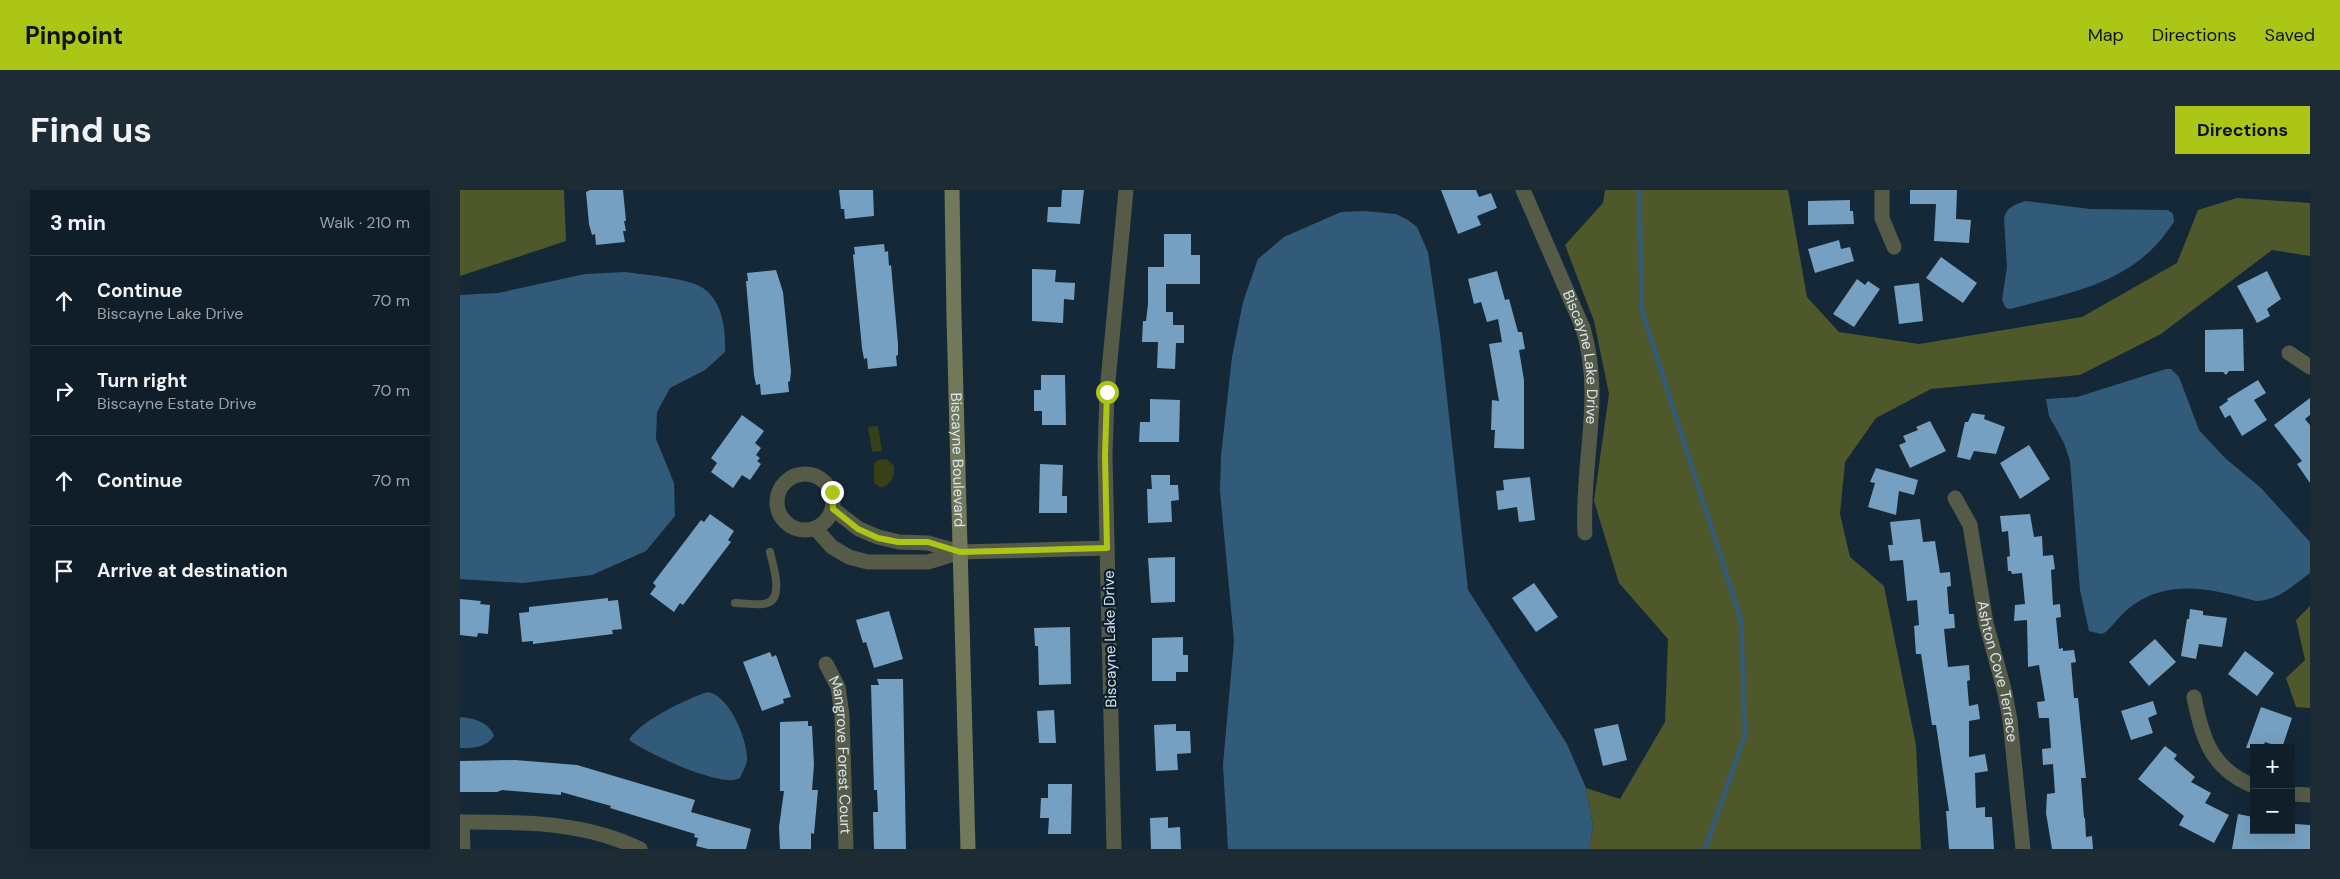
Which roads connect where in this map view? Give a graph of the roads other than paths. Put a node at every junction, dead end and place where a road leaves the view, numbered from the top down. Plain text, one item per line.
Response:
1 (952, 190) edge
2 (1126, 190) edge
3 (1523, 190) edge
4 (1882, 190) edge
5 (1894, 246) dead end
6 (2289, 353) dead end
7 (2310, 367) edge
8 (1955, 498) dead end
9 (833, 509) junction
10 (815, 528) junction
11 (1585, 533) dead end
12 (1107, 548) junction
13 (770, 552) dead end
14 (960, 552) junction
15 (735, 603) dead end
16 (826, 664) dead end
17 (2194, 697) dead end
18 (2250, 784) edge
19 (2295, 794) edge
20 (2310, 795) edge
21 (461, 822) edge
22 (463, 849) edge
23 (640, 849) edge
24 (846, 849) edge
25 (968, 849) edge
26 (1114, 849) edge
27 (2023, 849) edge

1 - 14 street, Biscayne Boulevard
2 - 12 street, Biscayne Lake Drive
3 - 11 street, Biscayne Lake Drive
4 - 5 street
6 - 7 street
8 - 27 street, Ashton Cove Terrace
9 - 10 street
9 - 10 street
9 - 14 street
10 - 14 street
12 - 14 street
12 - 26 street, Biscayne Lake Drive
13 - 15 lane
14 - 25 street, Biscayne Boulevard
16 - 24 street, Mangrove Forest Court
17 - 18 street
19 - 20 street
21 - 22 street
21 - 23 street

